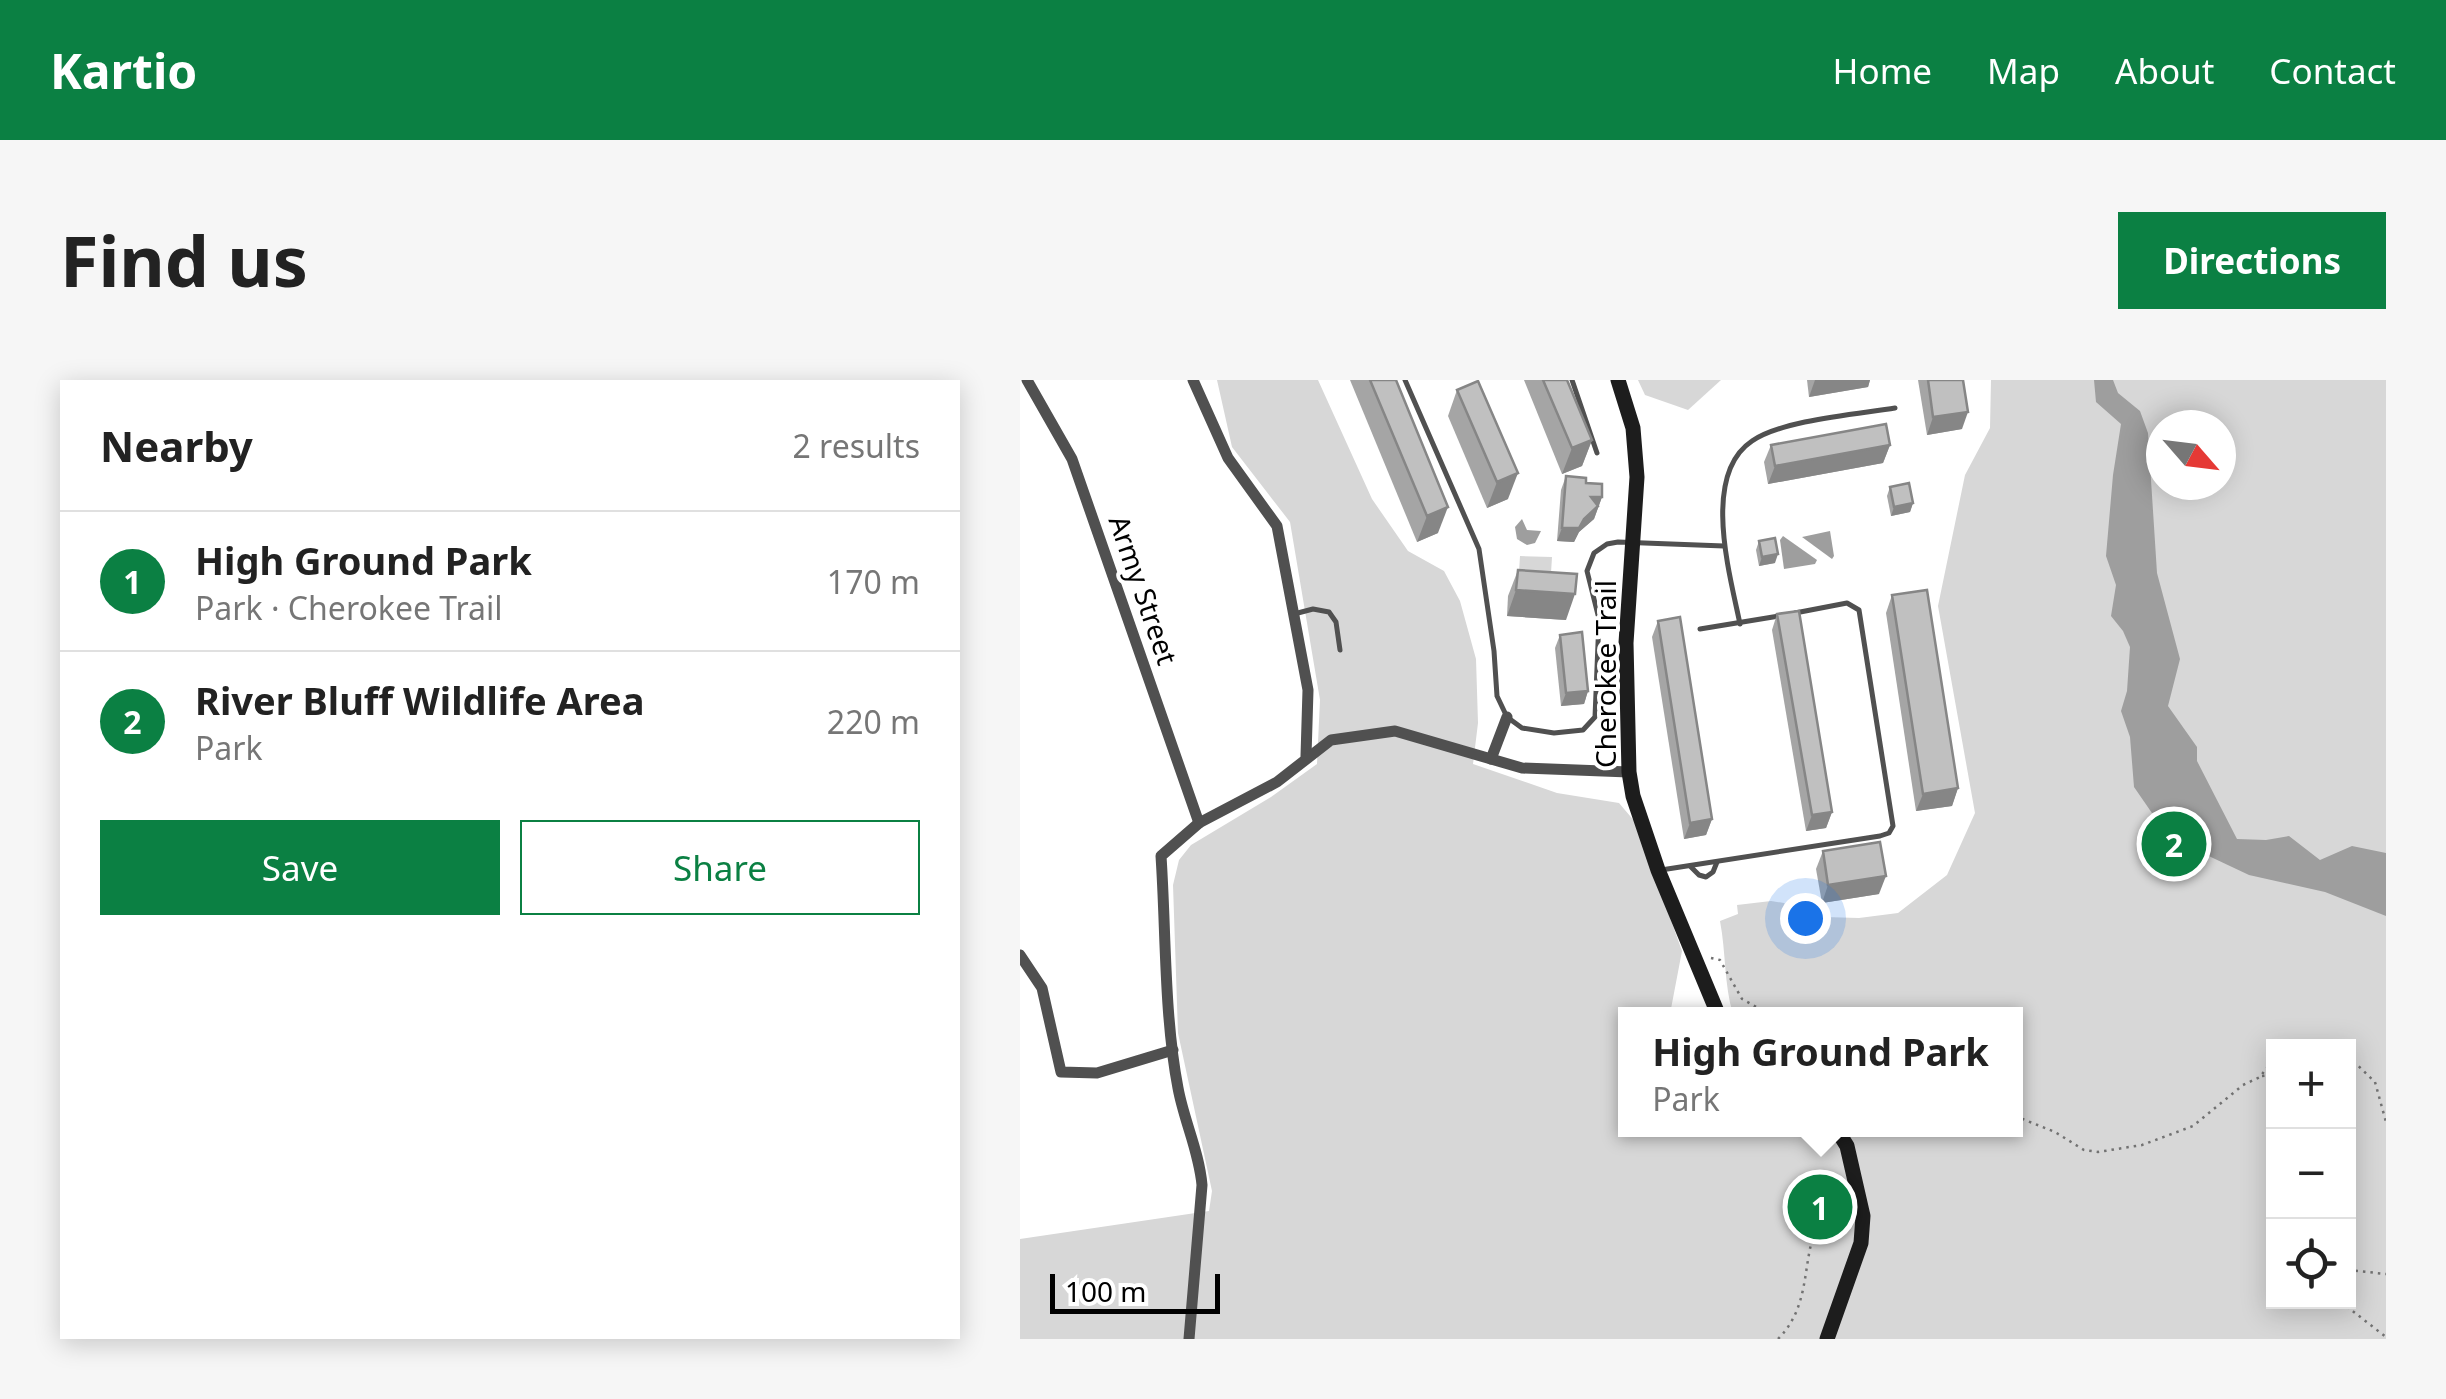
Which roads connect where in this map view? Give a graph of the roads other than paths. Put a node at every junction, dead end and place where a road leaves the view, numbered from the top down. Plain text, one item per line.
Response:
1 (1027, 380) edge
2 (1193, 380) edge
3 (1405, 380) edge
4 (1572, 380) edge
5 (1618, 380) edge
6 (1895, 408) dead end
7 (1597, 453) dead end
8 (1632, 542) junction
9 (1724, 546) junction
10 (1292, 614) junction
11 (1740, 624) junction
12 (1700, 630) dead end
13 (1340, 650) dead end
14 (1508, 717) junction
15 (1306, 756) junction
16 (1491, 759) junction
17 (1629, 772) junction
18 (1200, 823) junction
19 (1717, 862) junction
20 (1690, 866) junction
21 (1658, 870) junction
22 (1020, 955) edge
23 (1715, 1007) edge
24 (1173, 1050) junction
25 (1841, 1137) edge
26 (1190, 1339) edge
27 (1827, 1339) edge

1 - 18 street, Army Street
2 - 10 street
3 - 14 lane
4 - 7 lane
5 - 8 street, Cherokee Trail
6 - 9 lane
8 - 9 lane
8 - 14 lane
8 - 17 street, Cherokee Trail
9 - 11 lane
10 - 13 lane
10 - 15 street
11 - 12 lane
11 - 19 lane
14 - 16 street
15 - 16 street
15 - 18 street
16 - 17 street
17 - 21 street, Cherokee Trail
18 - 24 street
19 - 20 lane
19 - 20 lane
20 - 21 lane
21 - 23 street, Cherokee Trail
22 - 24 street
24 - 26 street
25 - 27 street

